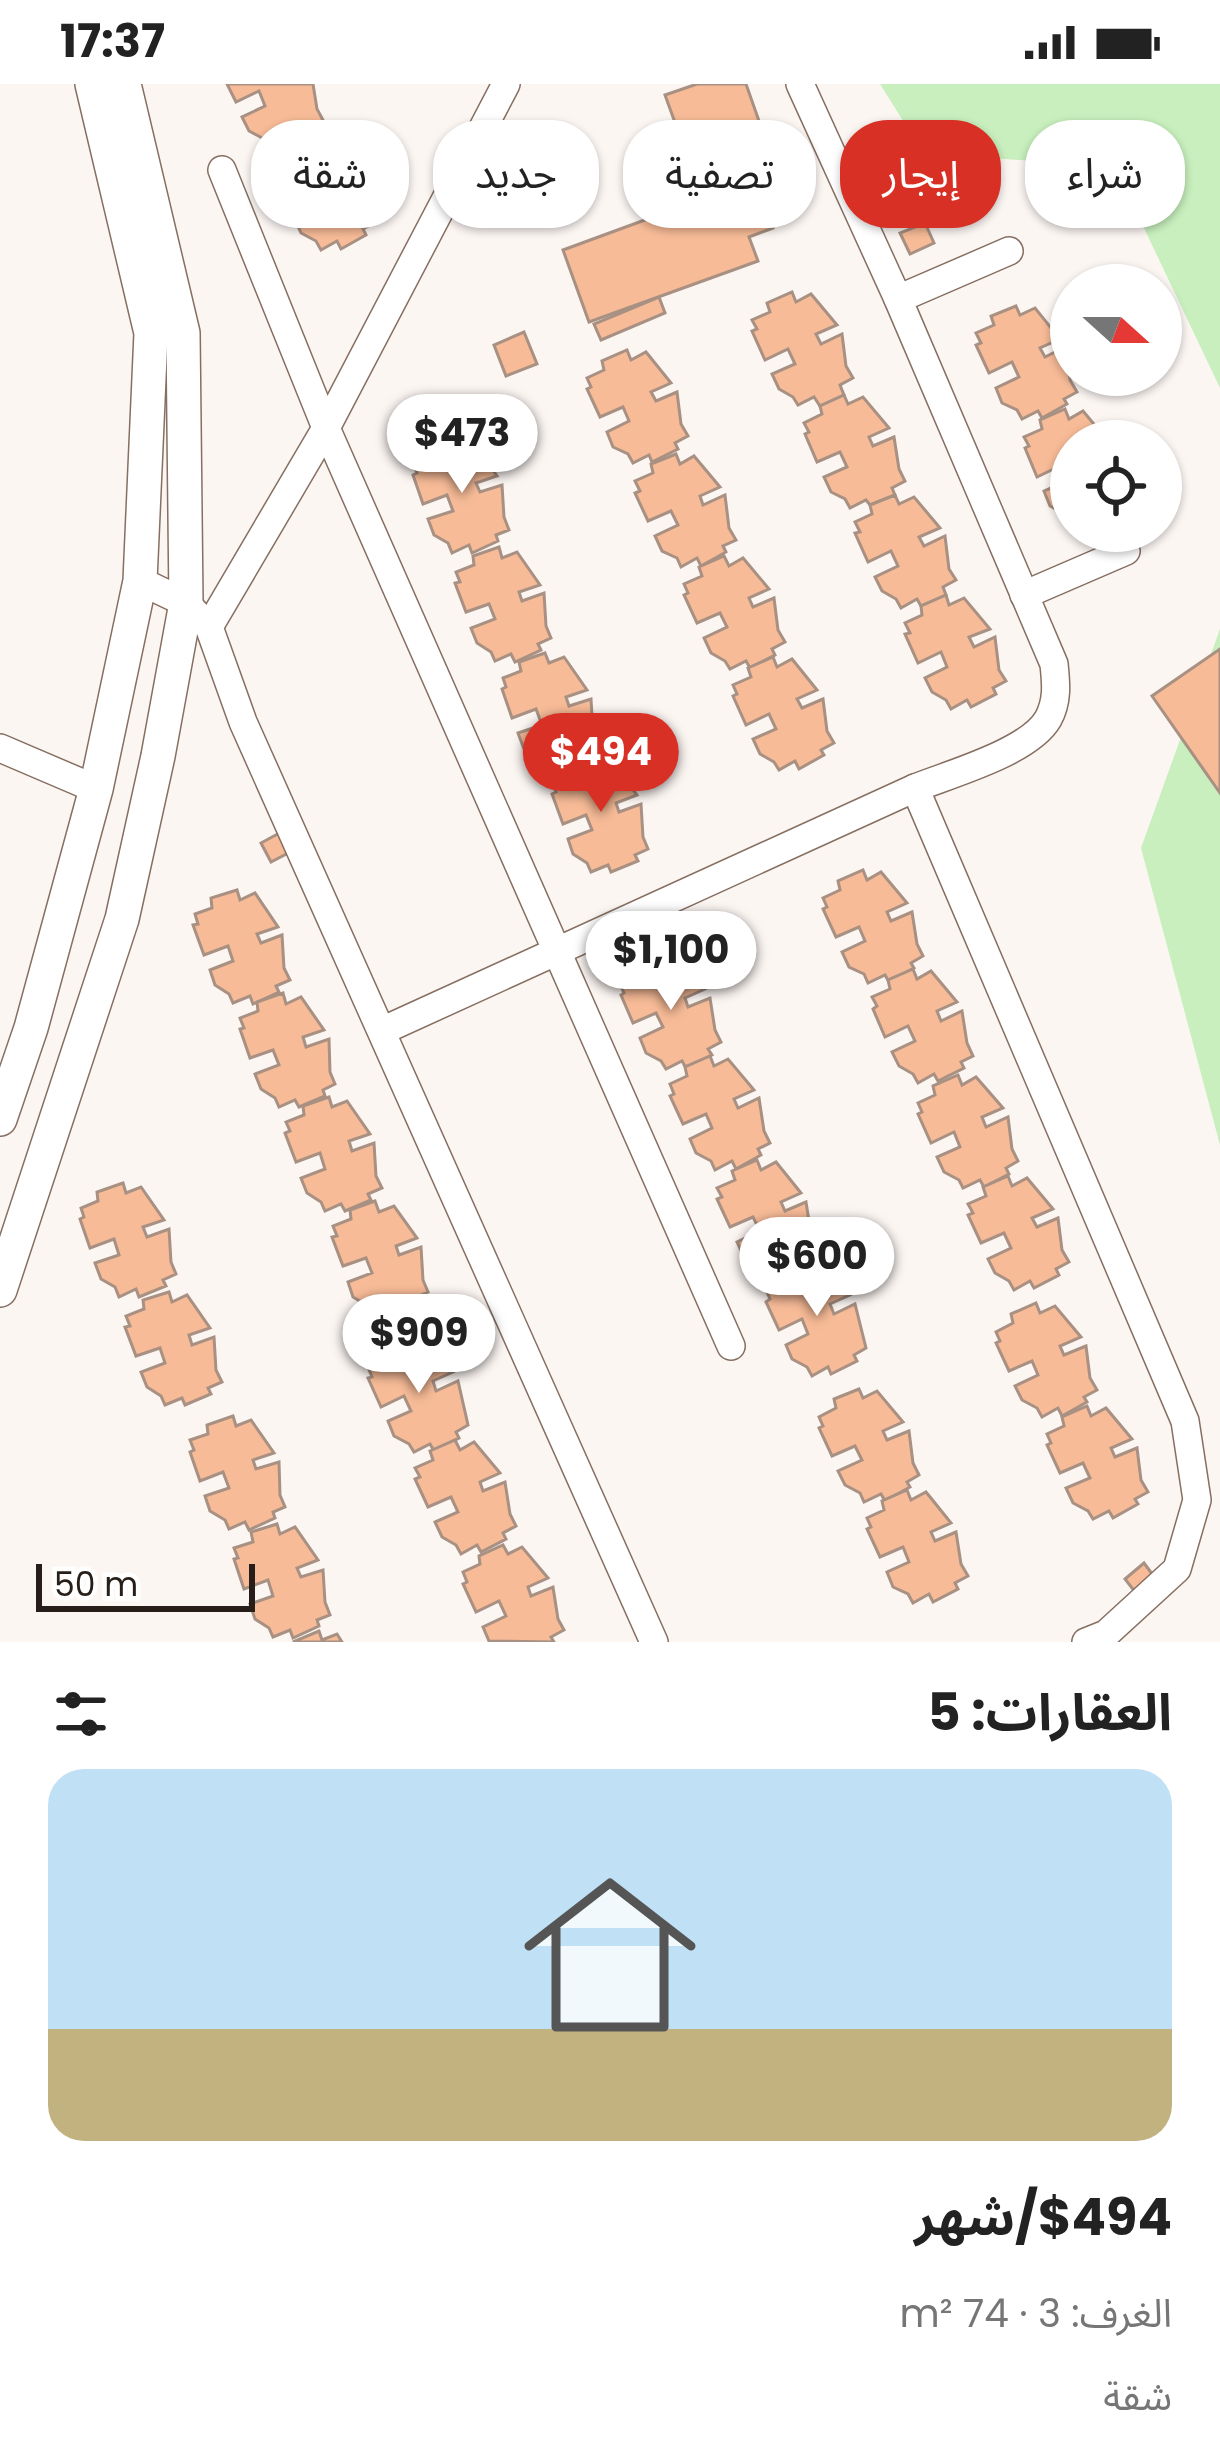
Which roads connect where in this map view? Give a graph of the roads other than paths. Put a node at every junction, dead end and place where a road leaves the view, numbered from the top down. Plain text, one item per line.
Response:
1 (92, 84) edge
2 (124, 84) edge
3 (506, 84) edge
4 (800, 84) edge
5 (222, 170) dead end
6 (1009, 250) dead end
7 (898, 299) junction
8 (326, 428) junction
9 (1124, 552) edge
10 (140, 581) junction
11 (1024, 595) junction
12 (197, 615) junction
13 (0, 748) edge
14 (915, 788) junction
15 (96, 789) junction
16 (555, 950) junction
17 (384, 1030) junction
18 (0, 1119) edge
19 (0, 1290) edge
20 (731, 1346) dead end
21 (654, 1642) edge
22 (1087, 1642) edge

1 - 10 street
2 - 12 street
3 - 8 street
4 - 7 street
5 - 8 street
6 - 7 street
7 - 11 street
8 - 12 street
8 - 16 street
9 - 11 street
10 - 12 street
10 - 15 street
11 - 14 street
12 - 17 street
12 - 19 street
13 - 15 street
14 - 16 street
14 - 22 street
15 - 18 street
16 - 17 street
16 - 20 street
17 - 21 street

